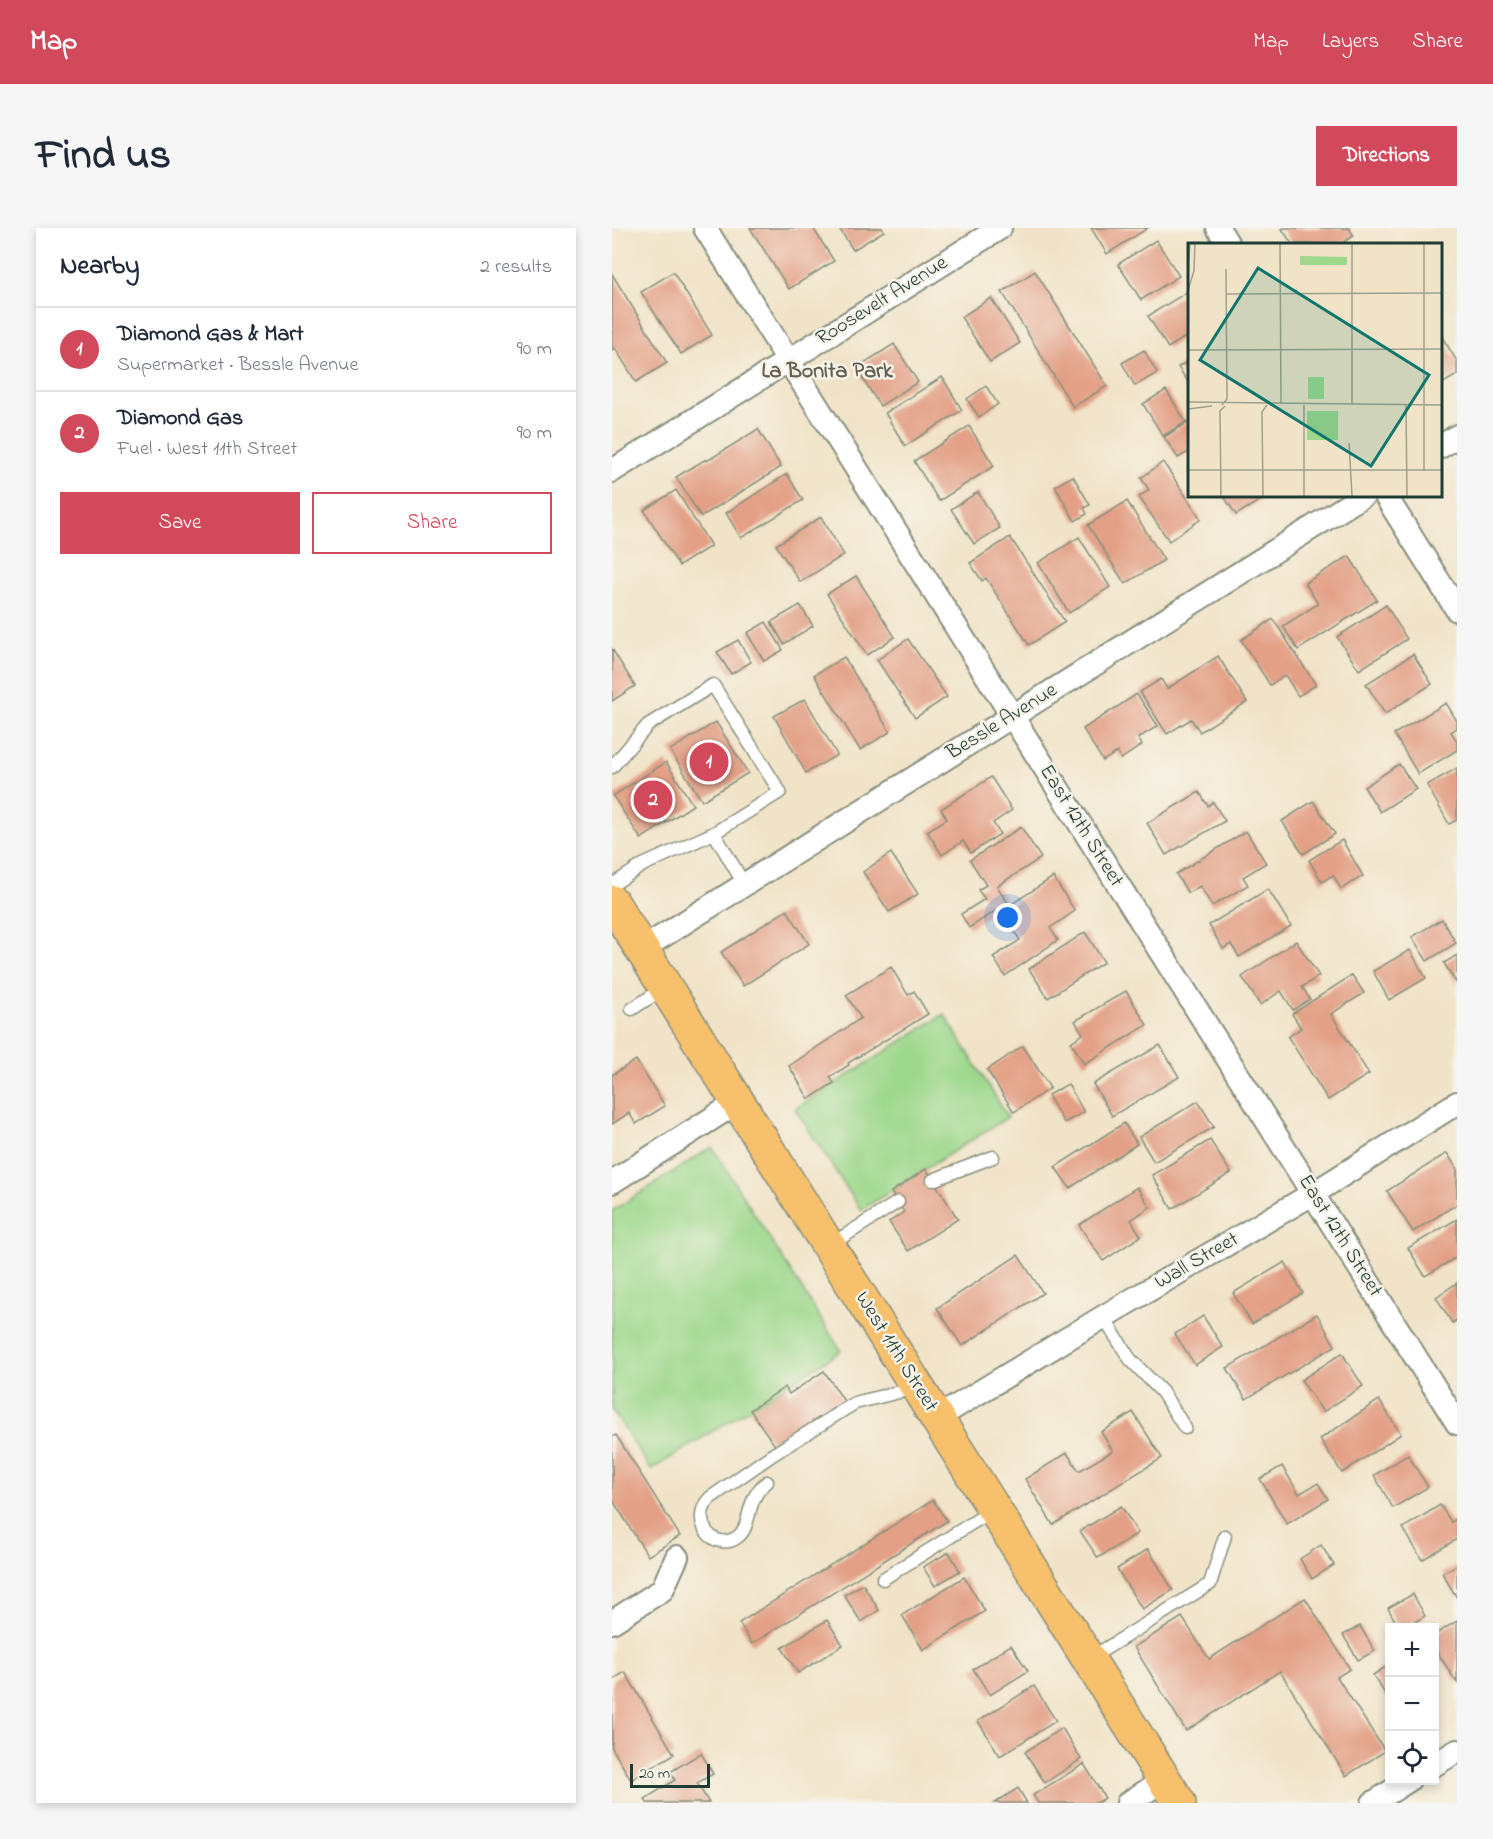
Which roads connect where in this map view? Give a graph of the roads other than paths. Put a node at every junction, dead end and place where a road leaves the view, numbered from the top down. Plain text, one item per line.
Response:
1 (705, 228) edge
2 (1000, 228) edge
3 (1218, 228) edge
4 (1227, 243) edge
5 (789, 359) junction
6 (1457, 436) edge
7 (1442, 446) edge
8 (612, 471) edge
9 (1362, 496) edge
10 (1385, 496) edge
11 (1457, 610) edge
12 (1011, 716) junction
13 (612, 767) edge
14 (714, 833) junction
15 (744, 884) junction
16 (612, 885) edge
17 (612, 902) edge
18 (642, 949) junction
19 (666, 987) junction
20 (632, 1009) dead end
21 (738, 1102) junction
22 (1457, 1103) edge
23 (993, 1157) dead end
24 (933, 1180) dead end
25 (612, 1182) edge
26 (1314, 1193) junction
27 (898, 1202) dead end
28 (828, 1245) junction
29 (1102, 1317) junction
30 (918, 1388) junction
31 (1453, 1408) edge
32 (937, 1418) junction
33 (1185, 1428) dead end
34 (767, 1482) dead end
35 (994, 1509) junction
36 (1225, 1536) dead end
37 (677, 1557) dead end
38 (883, 1579) dead end
39 (612, 1622) edge
40 (1088, 1660) junction
41 (1457, 1751) edge
42 (1439, 1762) edge
43 (1401, 1785) edge
44 (1171, 1792) edge
45 (1128, 1803) edge
46 (1373, 1803) edge

1 - 5 street, East 12th Street
2 - 5 street, Roosevelt Avenue
3 - 4 street
5 - 8 street, Roosevelt Avenue
5 - 12 street, East 12th Street
6 - 7 street
9 - 12 street, Bessle Avenue
10 - 11 street
12 - 15 street, Bessle Avenue
12 - 26 street, East 12th Street
13 - 14 lane
14 - 15 lane
14 - 16 lane
15 - 18 street, Bessle Avenue
17 - 18 main road, West 11th Street
18 - 19 main road, West 11th Street
19 - 20 lane
19 - 21 main road, West 11th Street
21 - 25 street
21 - 28 main road, West 11th Street
22 - 26 street, Wall Street
23 - 24 lane
26 - 29 street, Wall Street
26 - 31 street, East 12th Street
27 - 28 lane
28 - 30 main road, West 11th Street
29 - 32 street, Wall Street
29 - 33 lane
30 - 32 main road, West 11th Street
30 - 34 lane
32 - 35 main road, West 11th Street
35 - 38 lane
35 - 40 main road, West 11th Street
36 - 40 lane
37 - 39 street
40 - 44 main road, West 11th Street
41 - 42 street
43 - 46 street
44 - 45 street

